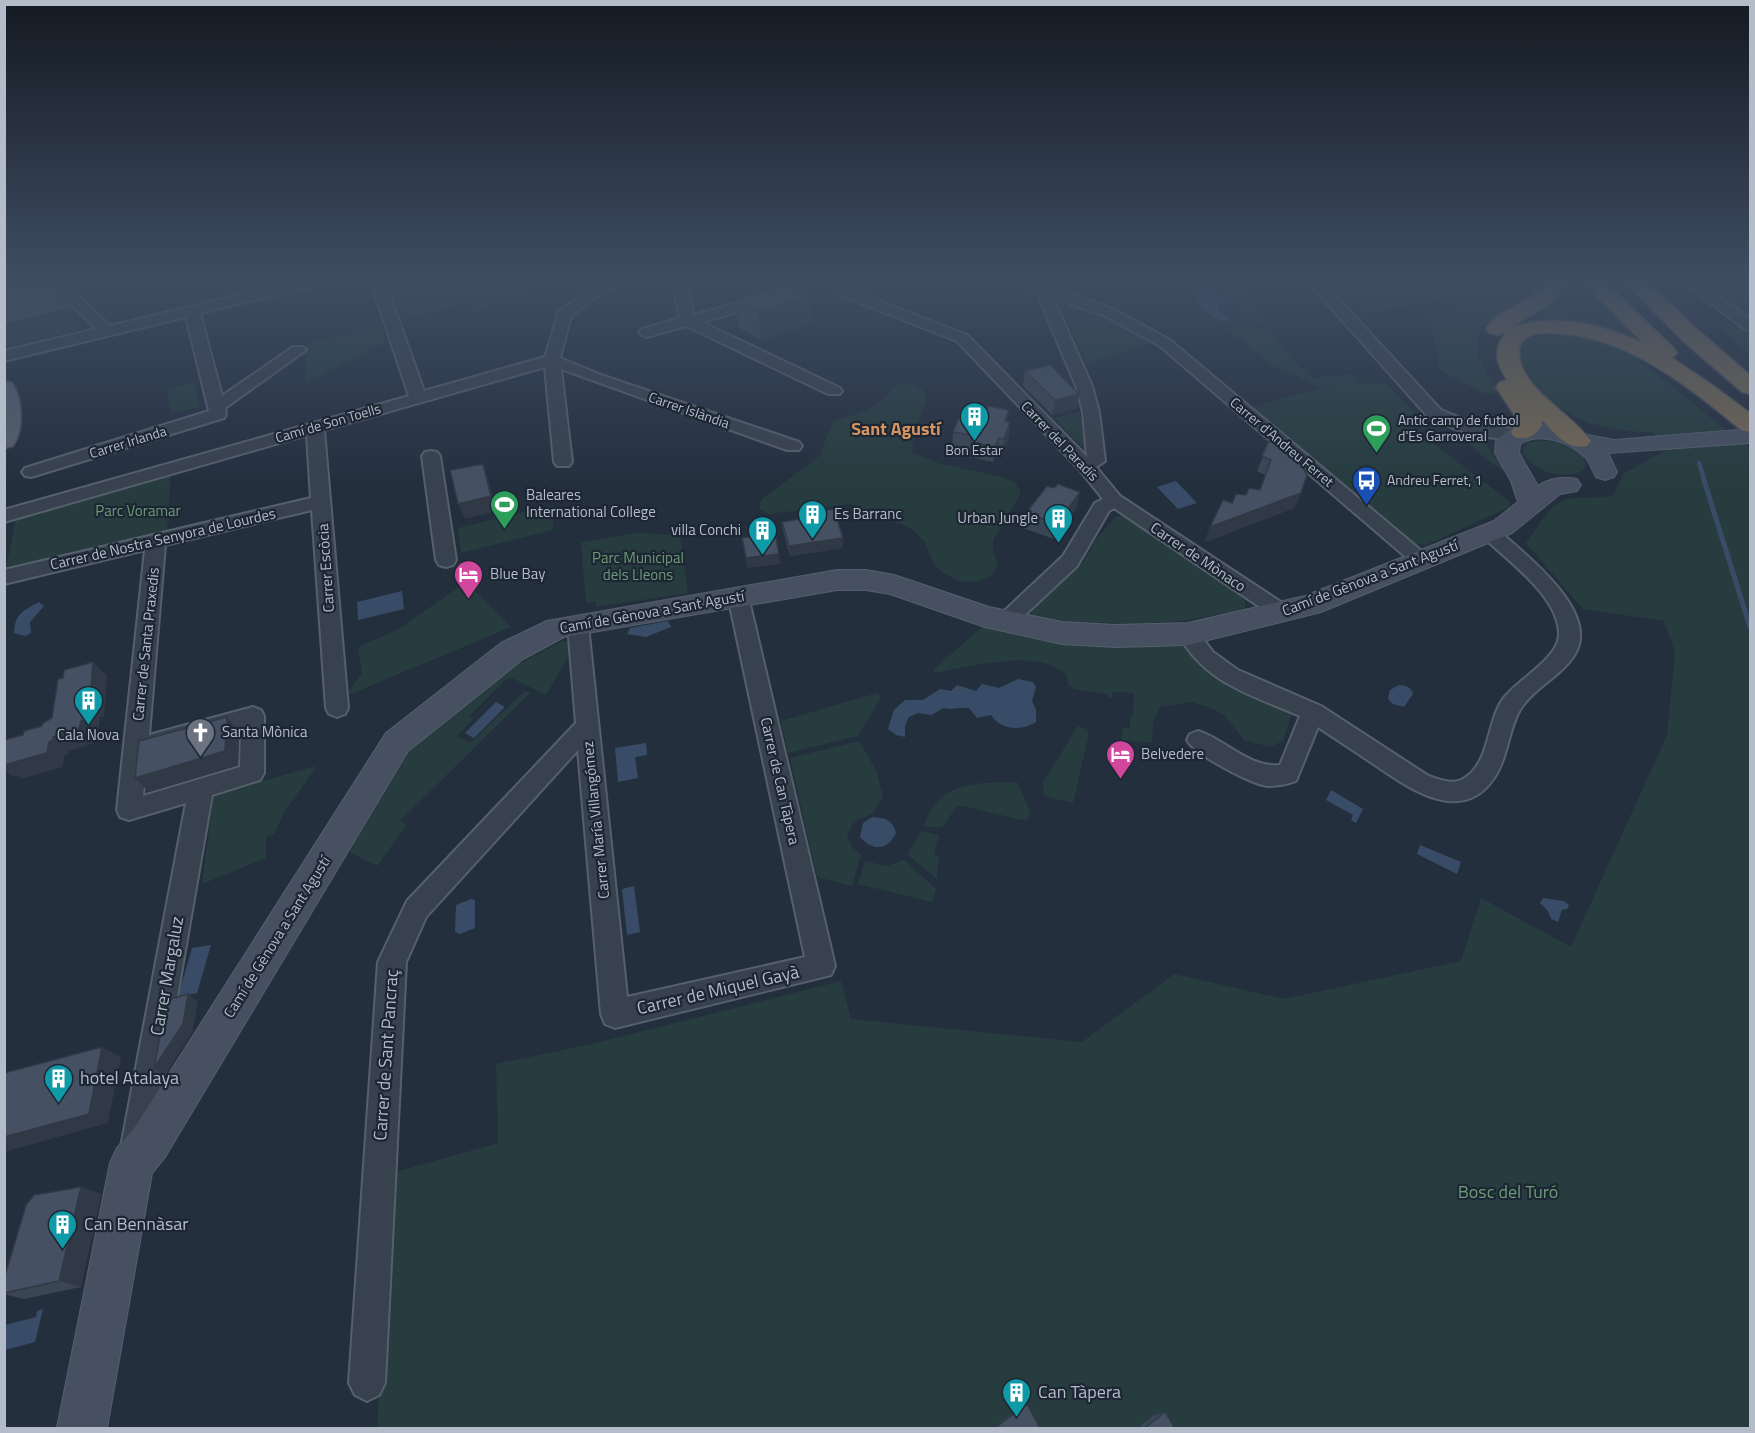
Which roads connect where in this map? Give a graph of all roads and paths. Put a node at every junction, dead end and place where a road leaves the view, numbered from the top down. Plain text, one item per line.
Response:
1 (35, 349) edge
2 (201, 349) edge
3 (401, 349) edge
4 (555, 349) edge
5 (746, 349) edge
6 (973, 349) edge
7 (1068, 349) edge
8 (1172, 349) edge
9 (1376, 349) edge
10 (1490, 349) edge
11 (1508, 349) edge
12 (1634, 349) edge
13 (1662, 349) edge
14 (1706, 349) edge
15 (298, 350) dead end
16 (4, 356) edge
17 (552, 360) junction
18 (1750, 387) edge
19 (4, 388) edge
20 (834, 391) dead end
21 (418, 398) junction
22 (1726, 405) junction
23 (216, 407) junction
24 (1750, 425) edge
25 (315, 427) junction
26 (1750, 436) edge
27 (4, 441) edge
28 (1578, 441) junction
29 (1666, 444) junction
30 (1515, 445) junction
31 (793, 446) dead end
32 (431, 456) dead end
33 (563, 462) dead end
34 (1085, 465) junction
35 (31, 472) dead end
36 (1605, 472) junction
37 (1568, 485) junction
38 (1114, 500) junction
39 (321, 502) junction
40 (1531, 504) junction
41 (4, 516) edge
42 (1490, 532) junction
43 (156, 540) junction
44 (1421, 559) junction
45 (446, 560) dead end
46 (4, 577) edge
47 (738, 596) junction
48 (1283, 613) junction
49 (1005, 622) junction
50 (578, 625) junction
51 (1188, 634) junction
52 (337, 708) dead end
53 (1313, 712) junction
54 (587, 726) junction
55 (1198, 740) dead end
56 (136, 748) junction
57 (201, 789) junction
58 (821, 966) joint
59 (615, 1014) joint
60 (132, 1163) junction
61 (367, 1383) dead end
62 (82, 1428) edge

1 - 16 street
2 - 23 street
3 - 21 street
4 - 17 street
5 - 20 street
6 - 34 street, Carrer del Paradís
7 - 34 street
8 - 44 street, Carrer d'Andreu Ferret
9 - 30 street
10 - 30 highway
11 - 28 highway
12 - 22 highway
13 - 22 highway
14 - 18 highway
15 - 23 street, Carrer Irlanda
17 - 21 street, Camí de Son Toells
17 - 31 street, Carrer Islàndia
17 - 33 street
19 - 27 main road
21 - 25 street, Camí de Son Toells
22 - 24 highway
23 - 35 street, Carrer Irlanda
25 - 39 street, Carrer Escòcia
25 - 41 street, Camí de Son Toells
26 - 29 street
28 - 29 street
28 - 30 street
28 - 36 street
29 - 36 street
30 - 37 street
30 - 40 street
32 - 45 street
34 - 38 street, Carrer del Paradís
36 - 37 street
37 - 40 street, Camí de Gènova a Sant Agustí
38 - 48 street, Carrer de Mònaco
38 - 49 street
39 - 43 street, Carrer de Nostra Senyora de Lourdes
39 - 52 street, Carrer Escòcia
40 - 42 street, Camí de Gènova a Sant Agustí
42 - 44 street, Camí de Gènova a Sant Agustí
42 - 53 street
43 - 46 street, Carrer de Nostra Senyora de Lourdes
43 - 56 street, Carrer de Santa Praxedis
44 - 48 street, Camí de Gènova a Sant Agustí
47 - 49 street, Camí de Gènova a Sant Agustí
47 - 50 street, Camí de Gènova a Sant Agustí
47 - 58 street, Carrer de Can Tàpera
48 - 51 street, Camí de Gènova a Sant Agustí
49 - 51 street, Camí de Gènova a Sant Agustí
50 - 54 street, Carrer María Villangómez
50 - 60 street, Camí de Gènova a Sant Agustí
51 - 53 street
53 - 55 street
54 - 59 street, Carrer María Villangómez
54 - 61 street, Carrer de Sant Pancraç
56 - 57 street, Carrer de Santa Praxedis
56 - 57 street
57 - 60 street, Carrer Margaluz
58 - 59 street, Carrer de Miquel Gayà
60 - 62 street, Camí de Gènova a Sant Agustí

